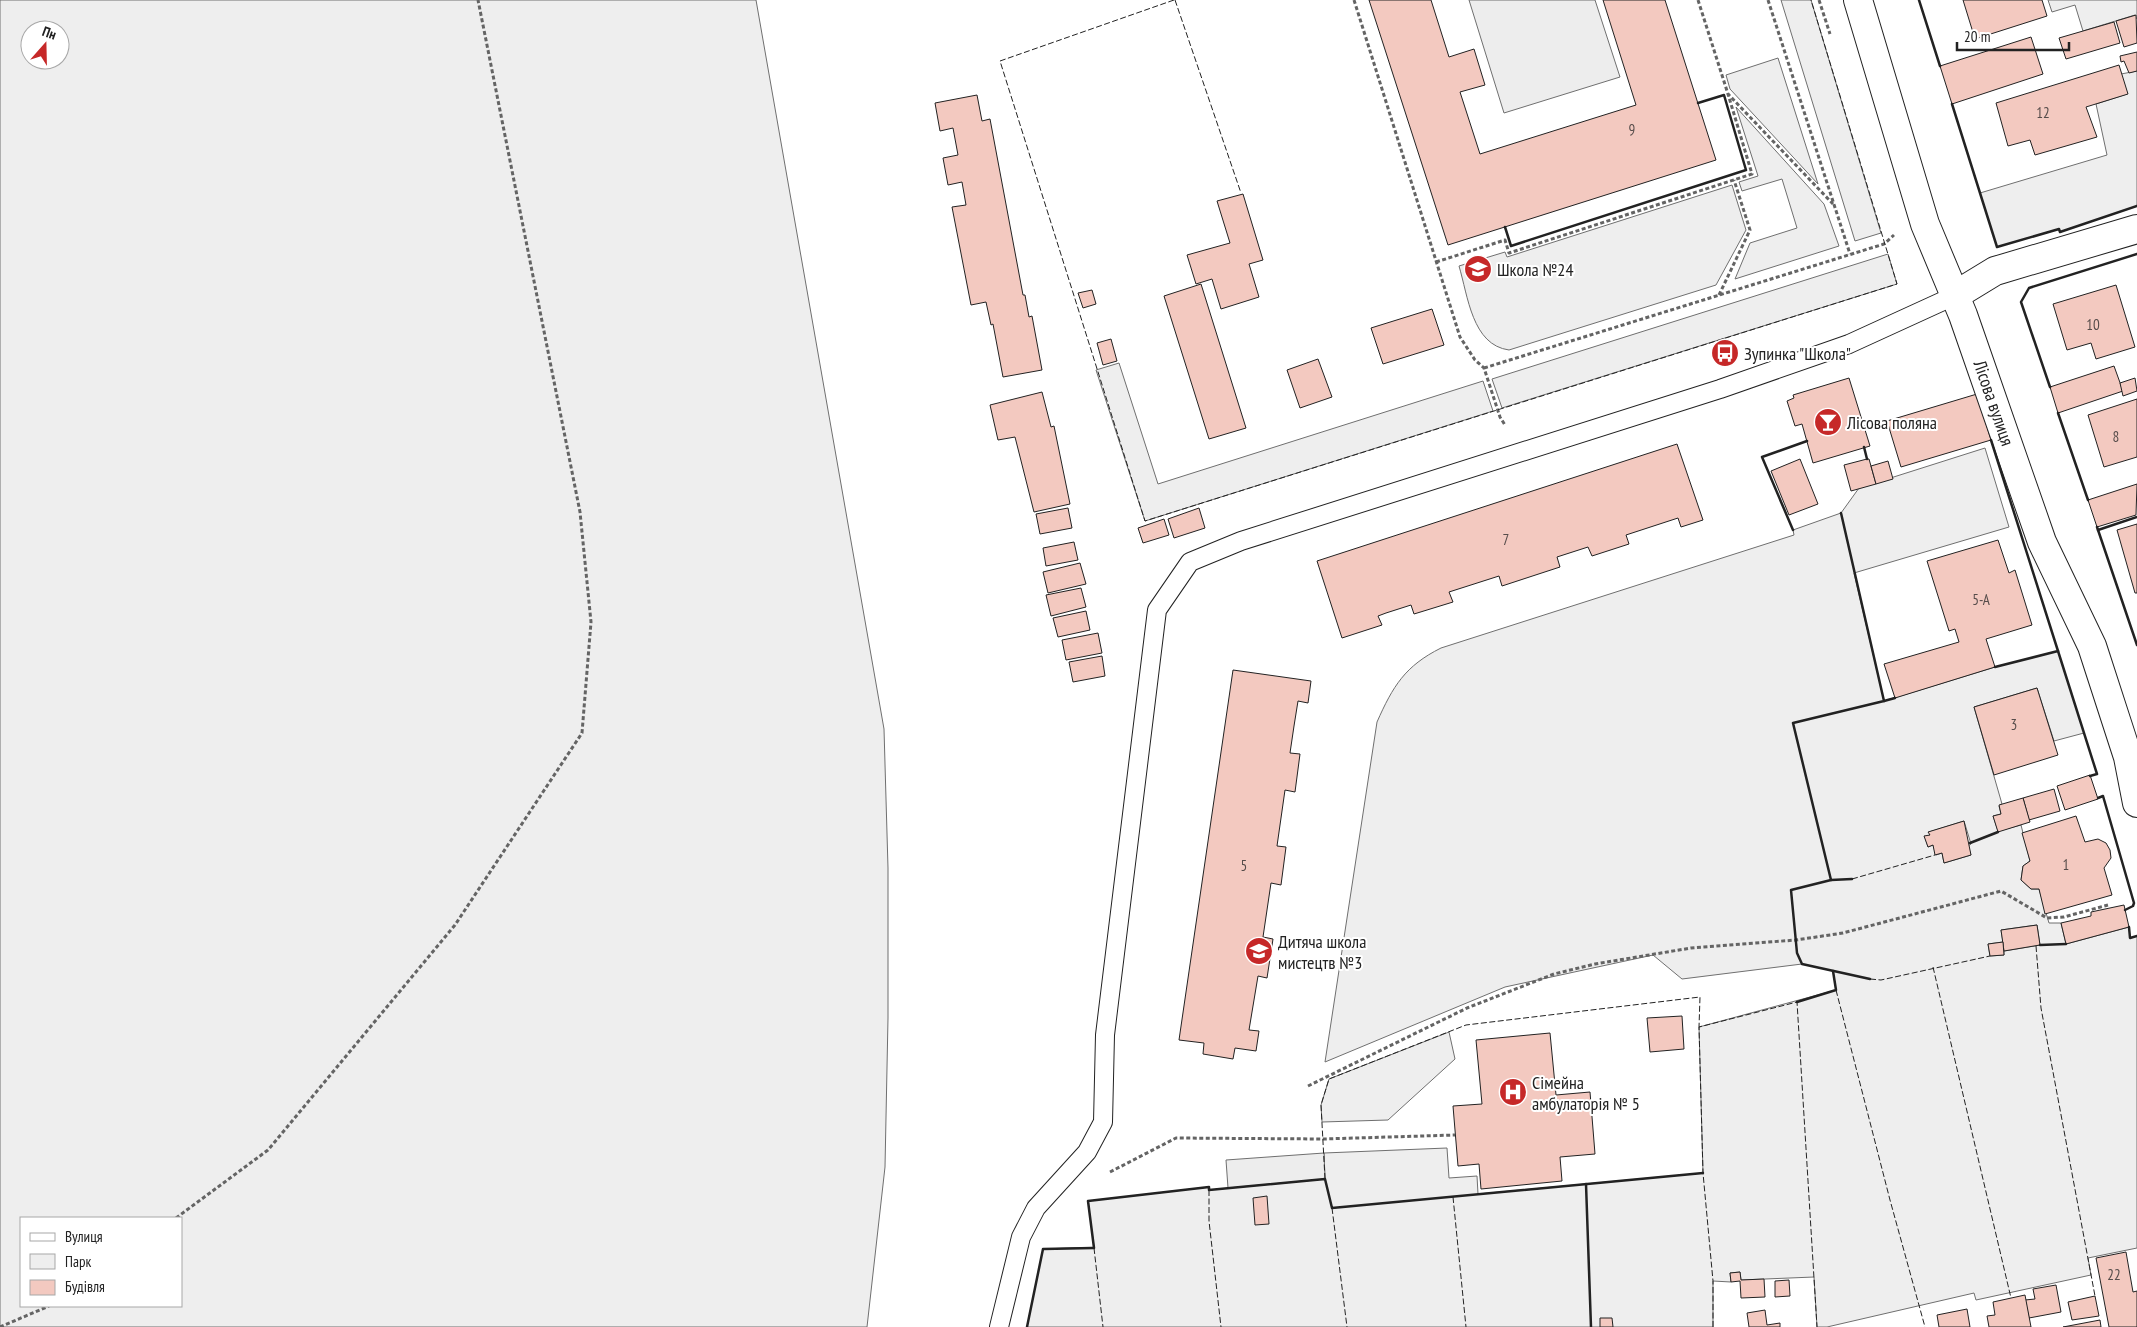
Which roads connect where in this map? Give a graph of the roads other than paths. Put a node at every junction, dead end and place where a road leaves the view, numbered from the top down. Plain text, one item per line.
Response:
1 (1858, 0) edge
2 (2137, 229) edge
3 (1954, 296) junction
4 (2137, 803) edge
5 (999, 1327) edge

1 - 3 street, Лісова вулиця
2 - 3 street
3 - 4 street, Лісова вулиця
3 - 5 lane

